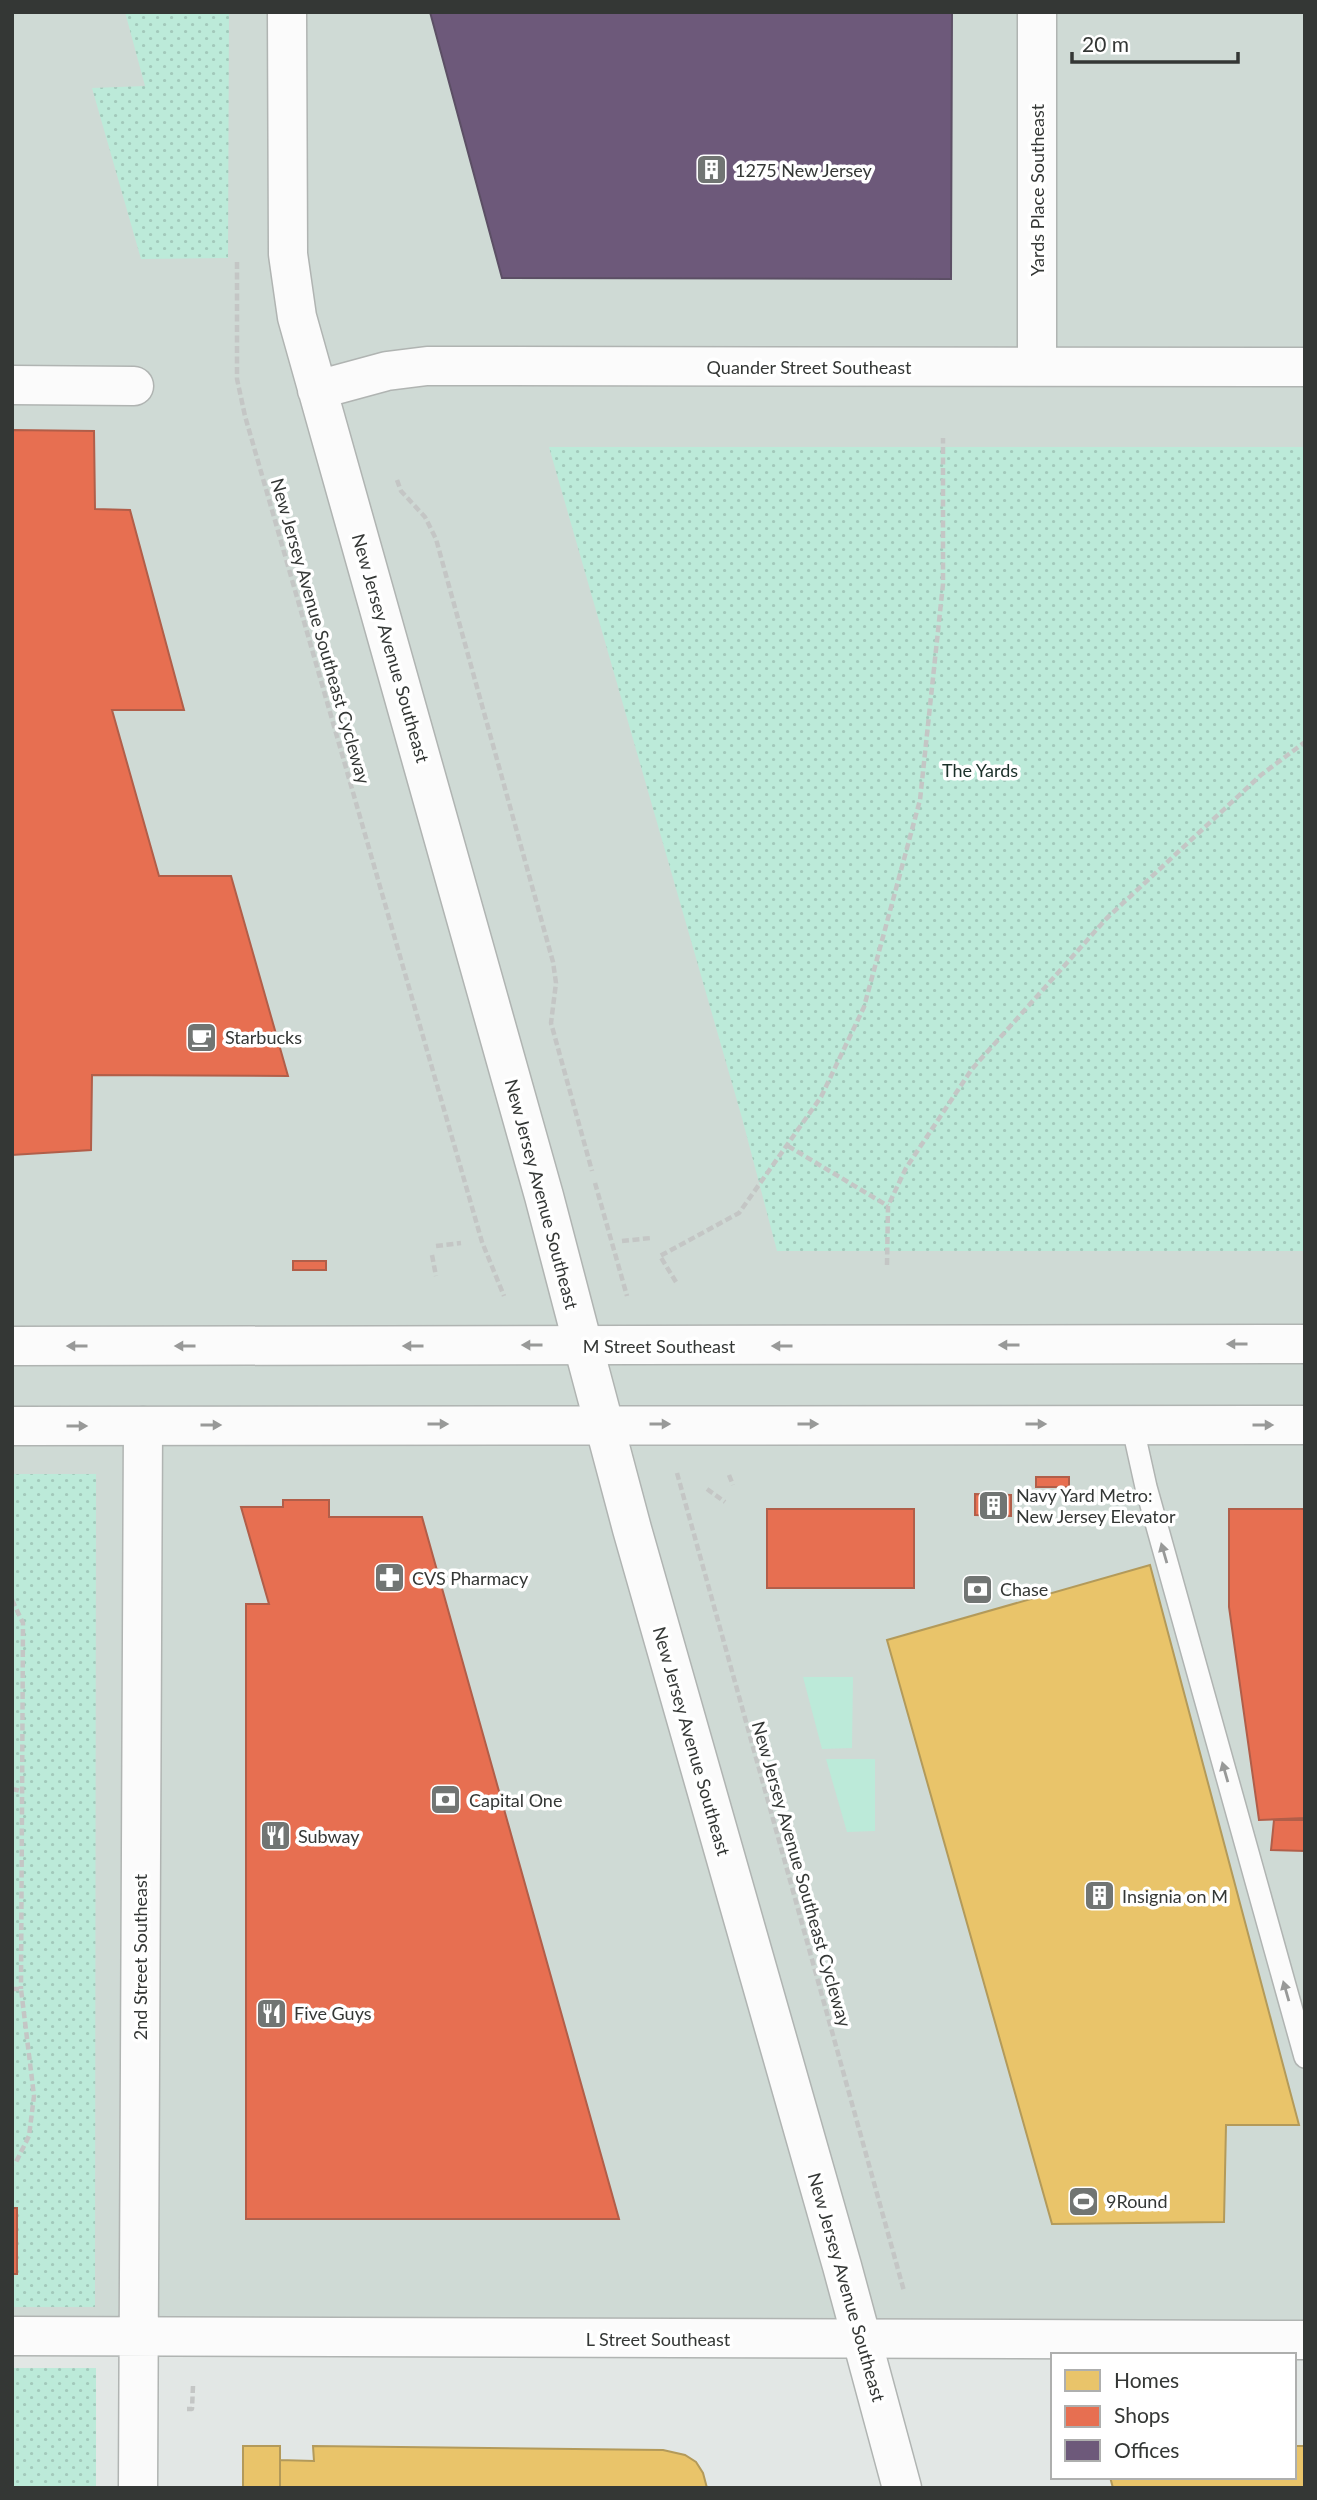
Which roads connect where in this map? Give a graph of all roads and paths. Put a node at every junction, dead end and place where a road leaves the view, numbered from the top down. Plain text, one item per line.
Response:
1 (287, 12) edge
2 (1037, 12) edge
3 (237, 259) dead end
4 (1037, 367) junction
5 (1305, 367) edge
6 (12, 385) edge
7 (134, 386) dead end
8 (317, 390) junction
9 (943, 438) dead end
10 (394, 470) dead end
11 (1305, 742) edge
12 (788, 1146) junction
13 (888, 1206) junction
14 (651, 1238) dead end
15 (611, 1241) dead end
16 (622, 1241) dead end
17 (482, 1242) dead end
18 (461, 1243) dead end
19 (436, 1246) dead end
20 (432, 1255) dead end
21 (887, 1265) dead end
22 (436, 1276) dead end
23 (676, 1282) dead end
24 (1305, 1344) edge
25 (583, 1345) junction
26 (12, 1346) edge
27 (605, 1424) junction
28 (1132, 1424) junction
29 (1305, 1425) edge
30 (12, 1426) edge
31 (142, 1426) junction
32 (728, 1474) dead end
33 (733, 1485) dead end
34 (707, 1489) dead end
35 (681, 1490) dead end
36 (725, 1502) dead end
37 (12, 1600) edge
38 (12, 1790) edge
39 (21, 1791) junction
40 (12, 1989) edge
41 (21, 1989) junction
42 (1305, 2057) edge
43 (12, 2164) edge
44 (897, 2266) dead end
45 (12, 2336) edge
46 (138, 2337) junction
47 (861, 2339) junction
48 (1305, 2340) edge
49 (138, 2488) edge
50 (902, 2488) edge

1 - 8 street, New Jersey Avenue Southeast
2 - 4 street, Yards Place Southeast
3 - 17 path, New Jersey Avenue Southeast Cycleway
4 - 5 street, Quander Street Southeast
4 - 8 street, Quander Street Southeast
6 - 7 street
8 - 25 street, New Jersey Avenue Southeast
9 - 12 path
10 - 15 path
11 - 13 path
12 - 13 path
12 - 23 path
13 - 21 path
14 - 16 path
18 - 19 path
20 - 22 path
24 -> 25 street, M Street Southeast
25 -> 26 street, M Street Southeast
25 - 27 street, New Jersey Avenue Southeast
27 -> 28 street
31 -> 27 street
27 - 47 street, New Jersey Avenue Southeast
28 -> 29 street
42 -> 28 lane
30 -> 31 street
31 - 46 street, 2nd Street Southeast
32 - 33 path
34 - 36 path
35 - 44 path, New Jersey Avenue Southeast Cycleway
37 - 39 path
38 - 39 path
39 - 41 path
40 - 41 path
41 - 43 path
45 - 46 street, L Street Southeast
46 - 47 street, L Street Southeast
46 - 49 street, 2nd Street Southeast
47 - 48 street, L Street Southeast
47 - 50 street, New Jersey Avenue Southeast

